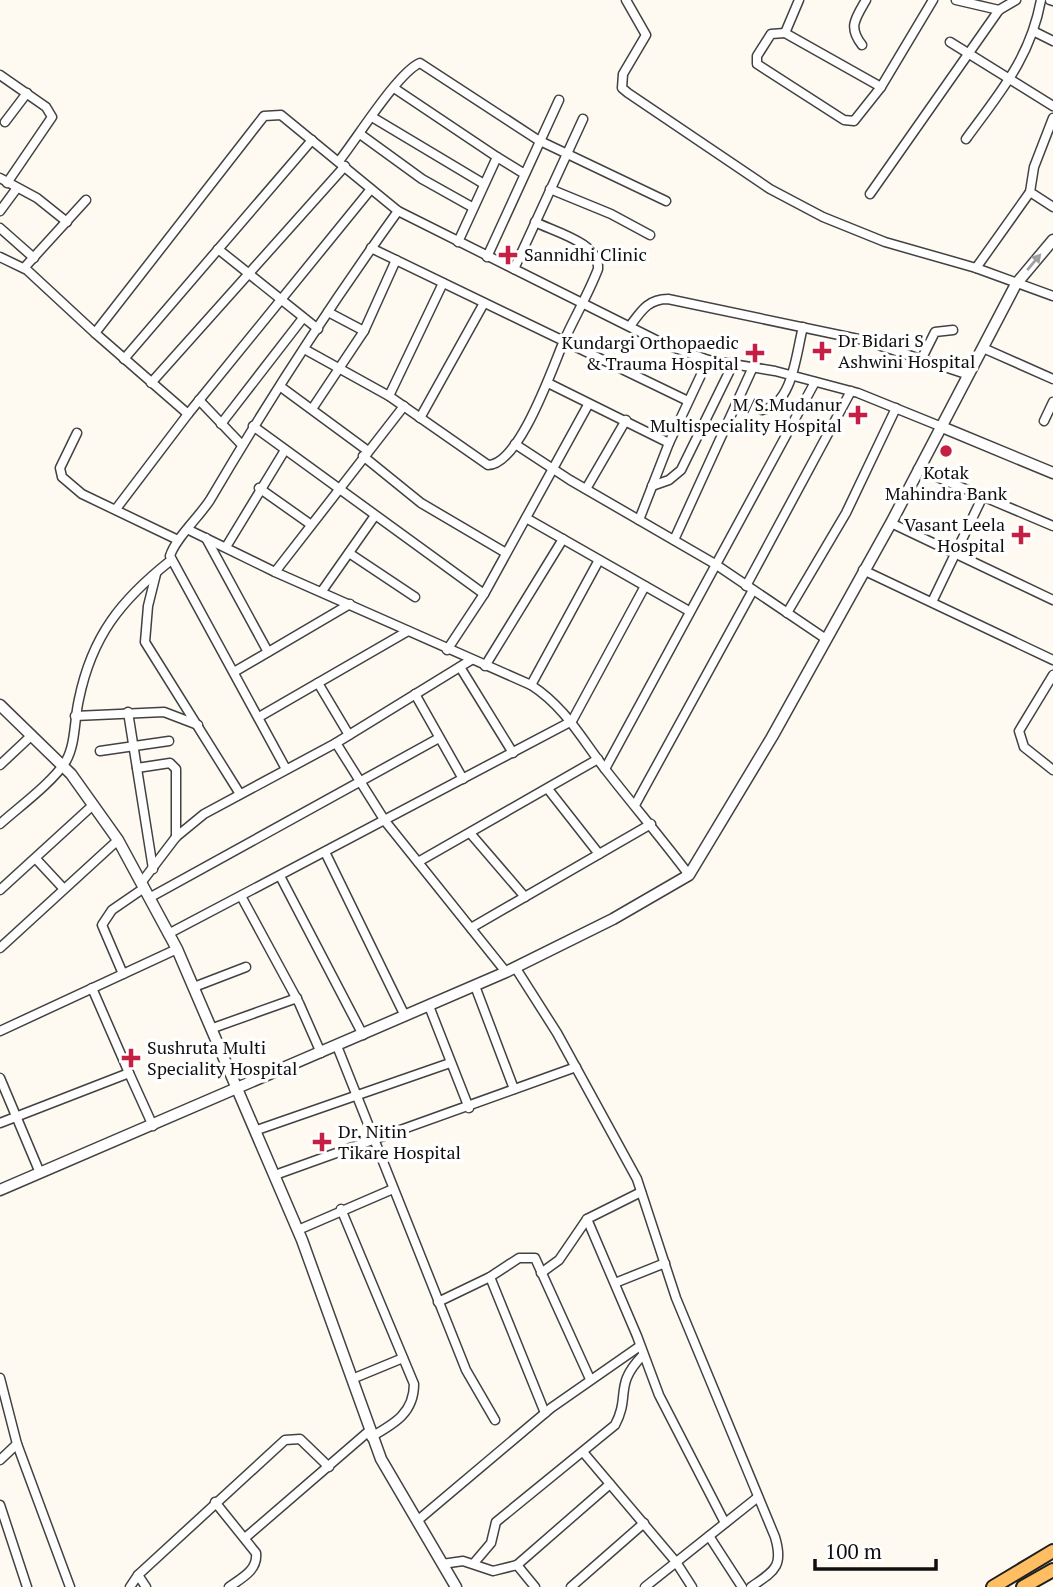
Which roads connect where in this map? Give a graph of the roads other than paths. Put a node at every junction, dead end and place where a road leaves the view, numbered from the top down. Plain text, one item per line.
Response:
1 (626, 0) edge
2 (799, 0) edge
3 (866, 0) edge
4 (933, 0) edge
5 (956, 0) edge
6 (1016, 0) edge
7 (1041, 0) edge
8 (999, 10) junction
9 (1035, 32) junction
10 (785, 33) junction
11 (1053, 41) edge
12 (950, 42) dead end
13 (862, 46) dead end
14 (968, 53) junction
15 (0, 75) edge
16 (1009, 79) junction
17 (881, 87) junction
18 (394, 88) junction
19 (27, 93) junction
20 (559, 100) dead end
21 (1053, 106) edge
22 (372, 117) junction
23 (1053, 118) edge
24 (583, 119) dead end
25 (5, 122) dead end
26 (360, 134) junction
27 (538, 139) junction
28 (966, 139) dead end
29 (312, 140) junction
30 (568, 152) junction
31 (497, 158) junction
32 (342, 164) junction
33 (523, 173) junction
34 (3, 181) edge
35 (484, 184) junction
36 (17, 188) junction
37 (371, 189) junction
38 (550, 189) junction
39 (1030, 192) junction
40 (870, 194) dead end
41 (86, 200) dead end
42 (666, 201) dead end
43 (472, 207) junction
44 (1053, 207) edge
45 (0, 211) edge
46 (398, 211) junction
47 (66, 222) junction
48 (536, 222) junction
49 (0, 228) edge
50 (650, 235) dead end
51 (1053, 240) edge
52 (458, 242) junction
53 (371, 248) junction
54 (218, 249) junction
55 (0, 257) edge
56 (487, 257) junction
57 (34, 258) junction
58 (396, 260) junction
59 (24, 268) junction
60 (514, 268) junction
61 (976, 268) junction
62 (248, 275) junction
63 (443, 283) junction
64 (1016, 284) junction
65 (1053, 296) edge
66 (279, 301) junction
67 (484, 303) junction
68 (584, 303) junction
69 (328, 312) junction
70 (303, 318) junction
71 (630, 326) junction
72 (803, 327) junction
73 (318, 329) junction
74 (953, 330) dead end
75 (364, 331) junction
76 (95, 333) junction
77 (564, 342) junction
78 (982, 348) junction
79 (306, 350) junction
80 (922, 358) junction
81 (124, 359) junction
82 (708, 360) junction
83 (734, 362) junction
84 (754, 367) junction
85 (340, 368) junction
86 (791, 375) junction
87 (969, 375) junction
88 (1053, 379) edge
89 (815, 382) junction
90 (151, 383) junction
91 (548, 383) junction
92 (281, 387) junction
93 (851, 391) junction
94 (389, 396) junction
95 (199, 400) junction
96 (688, 401) junction
97 (1053, 402) edge
98 (588, 405) junction
99 (404, 406) junction
100 (896, 408) junction
101 (312, 409) junction
102 (762, 410) dead end
103 (188, 414) junction
104 (420, 418) junction
105 (626, 420) junction
106 (1044, 421) dead end
107 (221, 424) junction
108 (253, 426) junction
109 (942, 427) junction
110 (77, 433) dead end
111 (669, 443) junction
112 (515, 444) junction
113 (242, 446) junction
114 (285, 450) junction
115 (366, 453) junction
116 (552, 469) junction
117 (918, 469) junction
118 (1053, 473) edge
119 (652, 486) junction
120 (259, 488) junction
121 (337, 488) junction
122 (586, 489) junction
123 (982, 498) junction
124 (116, 509) junction
125 (374, 517) junction
126 (526, 517) junction
127 (639, 520) junction
128 (891, 523) junction
129 (310, 524) junction
130 (1053, 526) edge
131 (190, 530) junction
132 (206, 537) junction
133 (563, 539) junction
134 (178, 540) junction
135 (674, 540) junction
136 (226, 547) junction
137 (349, 552) junction
138 (506, 553) junction
139 (956, 553) junction
140 (599, 560) junction
141 (170, 561) junction
142 (715, 564) junction
143 (863, 570) junction
144 (157, 571) junction
145 (275, 572) junction
146 (646, 586) junction
147 (750, 588) junction
148 (322, 591) junction
149 (484, 594) junction
150 (415, 597) dead end
151 (1053, 600) edge
152 (932, 602) junction
153 (350, 604) junction
154 (689, 611) junction
155 (787, 613) junction
156 (408, 631) junction
157 (826, 639) junction
158 (447, 650) junction
159 (268, 652) junction
160 (471, 660) junction
161 (1053, 660) edge
162 (485, 666) junction
163 (460, 667) junction
164 (234, 672) junction
165 (1053, 675) edge
166 (318, 683) junction
167 (531, 685) junction
168 (415, 694) junction
169 (0, 705) edge
170 (128, 712) junction
171 (75, 716) junction
172 (259, 717) junction
173 (572, 721) junction
174 (198, 725) junction
175 (32, 735) junction
176 (349, 735) junction
177 (439, 738) junction
178 (169, 741) dead end
179 (337, 743) junction
180 (132, 746) junction
181 (100, 751) dead end
182 (513, 753) junction
183 (597, 759) junction
184 (0, 765) edge
185 (64, 765) junction
186 (136, 768) junction
187 (286, 768) junction
188 (605, 769) junction
189 (1053, 769) edge
190 (463, 779) junction
191 (361, 783) junction
192 (548, 789) junction
193 (240, 794) junction
194 (93, 805) junction
195 (635, 805) junction
196 (385, 821) junction
197 (0, 824) edge
198 (651, 824) junction
199 (470, 833) junction
200 (176, 837) junction
201 (118, 840) junction
202 (325, 852) junction
203 (599, 854) junction
204 (37, 860) junction
205 (418, 862) junction
206 (153, 869) junction
207 (689, 875) junction
208 (280, 876) junction
209 (142, 886) junction
210 (63, 888) junction
211 (0, 890) edge
212 (241, 896) junction
213 (525, 897) junction
214 (149, 898) junction
215 (471, 928) junction
216 (168, 934) junction
217 (0, 948) edge
218 (177, 949) junction
219 (246, 967) dead end
220 (511, 970) junction
221 (124, 974) junction
222 (475, 986) junction
223 (194, 987) junction
224 (92, 988) junction
225 (297, 998) junction
226 (429, 1006) junction
227 (405, 1016) junction
228 (213, 1028) junction
229 (0, 1031) edge
230 (363, 1035) junction
231 (337, 1046) junction
232 (321, 1053) junction
233 (450, 1063) junction
234 (576, 1067) junction
235 (129, 1073) junction
236 (0, 1078) edge
237 (240, 1088) junction
238 (514, 1089) junction
239 (356, 1097) junction
240 (469, 1108) junction
241 (17, 1115) junction
242 (0, 1123) edge
243 (153, 1126) junction
244 (257, 1130) junction
245 (374, 1142) junction
246 (40, 1173) junction
247 (275, 1175) junction
248 (393, 1189) junction
249 (0, 1190) edge
250 (642, 1192) junction
251 (341, 1209) junction
252 (587, 1219) junction
253 (298, 1230) junction
254 (665, 1263) junction
255 (541, 1273) junction
256 (490, 1277) junction
257 (615, 1283) junction
258 (438, 1302) junction
259 (640, 1346) junction
260 (643, 1355) junction
261 (403, 1358) junction
262 (0, 1378) edge
263 (352, 1378) junction
264 (590, 1379) junction
265 (2, 1400) edge
266 (545, 1413) junction
267 (495, 1420) dead end
268 (370, 1434) junction
269 (17, 1444) junction
270 (583, 1452) junction
271 (0, 1460) edge
272 (329, 1467) junction
273 (610, 1484) junction
274 (758, 1497) junction
275 (215, 1502) junction
276 (0, 1505) edge
277 (417, 1521) junction
278 (644, 1523) junction
279 (725, 1523) junction
280 (3, 1525) edge
281 (709, 1536) junction
282 (245, 1538) junction
283 (1053, 1551) edge
284 (676, 1562) junction
285 (474, 1563) junction
286 (442, 1564) junction
287 (517, 1564) junction
288 (1053, 1570) edge
289 (138, 1575) junction
290 (26, 1587) edge
291 (70, 1587) edge
292 (130, 1587) edge
293 (146, 1587) edge
294 (229, 1587) edge
295 (456, 1587) edge
296 (535, 1587) edge
297 (571, 1587) edge
298 (645, 1587) edge
299 (692, 1587) edge
300 (742, 1587) edge
301 (751, 1587) edge
302 (993, 1587) edge
303 (1023, 1587) edge

1 - 61 street
2 - 10 street
3 - 13 street
4 - 17 street
5 - 8 street
6 - 8 street
7 - 9 street
8 - 14 street
9 - 11 street
9 - 16 street
10 - 17 street
10 - 17 street
12 - 14 street
14 - 16 street
14 - 40 street
15 - 19 street
16 - 21 street
16 - 28 street
18 - 22 street
18 - 27 street
18 - 31 street
19 - 25 street
19 - 34 street
20 - 27 street
22 - 26 street
22 - 35 street
23 - 39 street
24 - 30 street
26 - 32 street
26 - 43 street
27 - 30 street
27 - 33 street
29 - 32 street
29 - 54 street
29 - 76 street
30 - 38 street
30 - 42 street
31 - 33 street
31 - 35 street
32 - 37 street
32 - 62 street
33 - 56 street
34 - 36 street
35 - 43 street
36 - 45 street
36 - 47 street
37 - 46 street
37 - 66 street
38 - 48 street
38 - 50 street
39 - 44 street
39 - 61 street
41 - 47 street
43 - 52 street
46 - 52 street
46 - 53 street
47 - 57 street
48 - 60 street
48 - 68 street
49 - 57 street
64 -> 51 street
52 - 56 street
53 - 58 street
53 - 69 street
54 - 62 street
54 - 81 street
55 - 59 street
56 - 60 street
57 - 59 street
58 - 63 street
58 - 75 street
59 - 76 street
60 - 68 street
61 - 64 street
62 - 66 street
62 - 90 street
63 - 67 street
63 - 94 street
64 - 65 street
64 - 78 street
66 - 70 street
66 - 95 street
67 - 77 street
67 - 104 street
68 - 71 street
68 - 77 street
69 - 73 street
69 - 75 street
70 - 73 street
70 - 107 street
71 - 72 street
71 - 82 street
72 - 80 street
72 - 86 street
73 - 79 street
74 - 80 street
75 - 85 street
76 - 81 street
77 - 91 street
77 - 96 street
78 - 87 street
78 - 88 street
79 - 85 street
79 - 92 street
80 - 87 street
81 - 90 street
82 - 83 street
82 - 96 street
83 - 84 street
83 - 119 street
84 - 86 street
84 - 135 street
85 - 94 street
85 - 101 street
86 - 89 street
86 - 102 street
87 - 109 street
89 - 93 street
89 - 142 street
90 - 103 street
91 - 98 street
91 - 112 street
92 - 101 street
92 - 108 street
93 - 100 street
93 - 147 street
94 - 99 street
95 - 103 street
95 - 107 street
96 - 111 street
97 - 106 street
98 - 105 street
98 - 116 street
99 - 104 street
99 - 115 street
100 - 109 street
100 - 155 street
101 - 115 street
103 - 124 street
104 - 112 street
105 - 111 street
105 - 122 street
107 - 113 street
108 - 113 street
108 - 114 street
109 - 117 street
109 - 118 street
110 - 124 street
111 - 119 street
112 - 116 street
113 - 131 street
114 - 120 street
114 - 121 street
115 - 121 street
115 - 138 street
116 - 122 street
116 - 126 street
117 - 123 street
117 - 128 street
119 - 127 street
120 - 129 street
120 - 136 street
121 - 125 street
121 - 129 street
122 - 127 street
123 - 130 street
123 - 139 street
124 - 134 street
125 - 137 street
125 - 149 street
126 - 133 street
126 - 138 street
127 - 135 street
128 - 139 street
128 - 143 street
129 - 145 street
131 - 132 street
131 - 134 street
132 - 136 street
132 - 159 street
133 - 140 street
133 - 162 street
134 - 141 street
135 - 142 street
136 - 145 street
137 - 148 street
137 - 150 street
138 - 149 street
139 - 151 street
139 - 152 street
140 - 146 street
140 - 167 street
141 - 144 street
141 - 164 street
142 - 147 street
142 - 154 street
143 - 152 street
143 - 157 street
144 - 171 street
144 - 174 street
145 - 148 street
146 - 154 street
146 - 173 street
147 - 155 street
147 - 195 street
148 - 153 street
149 - 158 street
152 - 161 street
153 - 156 street
153 - 159 street
154 - 188 street
155 - 157 street
156 - 158 street
156 - 166 street
157 - 207 street
158 - 160 street
159 - 164 street
160 - 162 street
160 - 163 street
162 - 167 street
163 - 168 street
163 - 182 street
164 - 172 street
165 - 189 street
166 - 172 street
166 - 176 street
167 - 173 street
168 - 176 street
168 - 177 street
169 - 175 street
170 - 171 street
170 - 174 street
170 - 180 street
171 - 185 street
172 - 187 street
173 - 182 street
173 - 183 street
174 - 193 street
175 - 184 street
175 - 185 street
176 - 179 street
177 - 190 street
177 - 191 street
178 - 180 street
179 - 187 street
179 - 191 street
180 - 181 street
180 - 186 street
182 - 190 street
183 - 188 street
183 - 192 street
185 - 194 street
185 - 197 street
186 - 200 street
186 - 206 street
187 - 193 street
188 - 195 street
190 - 196 street
191 - 196 street
191 - 214 street
192 - 199 street
192 - 203 street
193 - 200 street
194 - 201 street
194 - 204 street
195 - 198 street
196 - 202 street
196 - 205 street
198 - 203 street
198 - 207 street
199 - 205 street
199 - 213 street
200 - 206 street
201 - 209 street
201 - 210 street
202 - 208 street
202 - 227 street
203 - 213 street
204 - 210 street
204 - 211 street
205 - 215 street
206 - 209 street
207 - 220 street
208 - 212 street
208 - 230 street
209 - 214 street
209 - 221 street
210 - 217 street
212 - 216 street
212 - 225 street
213 - 215 street
214 - 216 street
215 - 220 street
216 - 218 street
218 - 221 street
218 - 223 street
219 - 223 street
220 - 222 street
220 - 234 street
221 - 224 street
222 - 226 street
222 - 238 street
223 - 228 street
224 - 229 street
224 - 235 street
225 - 228 street
225 - 232 street
226 - 227 street
226 - 233 street
227 - 230 street
228 - 237 street
230 - 231 street
231 - 232 street
231 - 239 street
232 - 237 street
233 - 239 street
233 - 240 street
234 - 238 street
234 - 250 street
235 - 241 street
235 - 243 street
236 - 241 street
237 - 243 street
237 - 244 street
238 - 240 street
239 - 244 street
239 - 245 street
240 - 245 street
241 - 242 street
241 - 246 street
243 - 246 street
244 - 247 street
245 - 247 street
245 - 248 street
246 - 249 street
247 - 253 street
248 - 251 street
248 - 258 street
250 - 252 street
250 - 254 street
251 - 253 street
251 - 261 street
252 - 255 street
252 - 257 street
253 - 263 street
254 - 257 street
254 - 274 street
255 - 256 street
255 - 264 street
256 - 258 street
256 - 266 street
257 - 259 street
258 - 267 street
259 - 260 street
259 - 264 street
260 - 270 street
260 - 279 street
261 - 263 street
261 - 268 street
262 - 265 street
263 - 268 street
264 - 266 street
265 - 269 street
266 - 277 street
268 - 272 street
268 - 277 street
269 - 271 street
269 - 291 street
270 - 273 street
270 - 285 street
272 - 275 street
272 - 282 street
273 - 278 street
273 - 287 street
274 - 279 street
274 - 301 street
275 - 282 street
275 - 289 street
276 - 280 street
277 - 286 street
278 - 284 street
278 - 297 street
279 - 281 street
280 - 290 street
281 - 284 street
281 - 300 street
282 - 294 street
283 - 302 main road
284 - 298 street
284 - 299 street
285 - 286 street
285 - 287 street
286 - 295 street
287 - 296 street
288 - 303 main road
289 - 292 street
289 - 293 street

